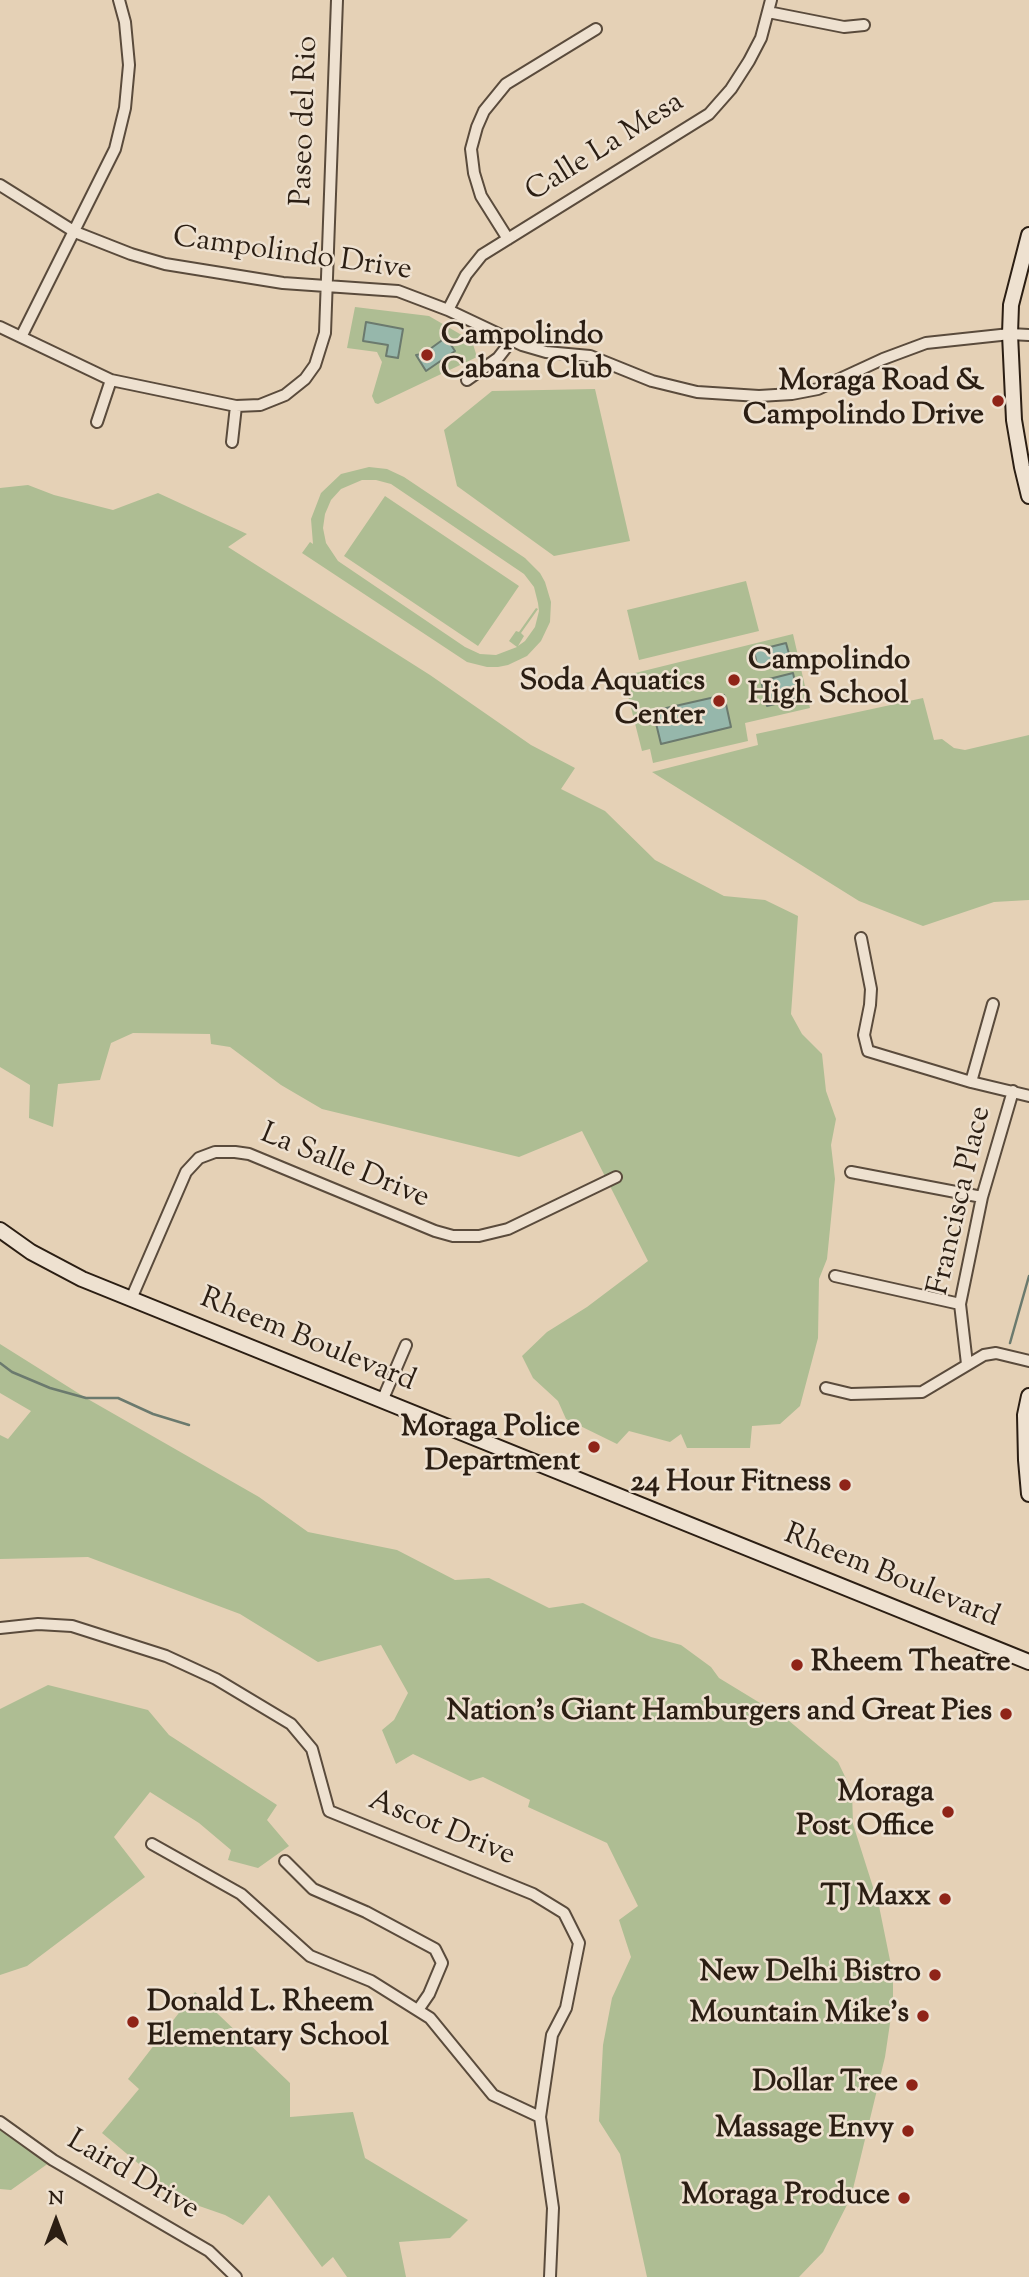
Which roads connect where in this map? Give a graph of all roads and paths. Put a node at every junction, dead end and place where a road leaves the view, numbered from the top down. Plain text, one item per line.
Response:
1 (119, 0) edge
2 (337, 0) edge
3 (769, 6) edge
4 (864, 25) dead end
5 (596, 29) dead end
6 (0, 186) edge
7 (75, 232) junction
8 (1029, 235) edge
9 (509, 239) junction
10 (326, 286) junction
11 (448, 310) junction
12 (0, 327) edge
13 (1010, 334) junction
14 (1029, 335) edge
15 (21, 337) junction
16 (512, 340) junction
17 (111, 380) junction
18 (467, 380) dead end
19 (236, 406) junction
20 (97, 422) dead end
21 (232, 442) dead end
22 (1029, 496) edge
23 (861, 938) dead end
24 (993, 1004) dead end
25 (971, 1082) junction
26 (1013, 1091) junction
27 (1029, 1096) edge
28 (851, 1172) dead end
29 (617, 1177) dead end
30 (982, 1197) junction
31 (0, 1230) edge
32 (835, 1276) dead end
33 (131, 1299) junction
34 (960, 1304) junction
35 (406, 1345) dead end
36 (1029, 1361) edge
37 (967, 1364) junction
38 (826, 1388) dead end
39 (1029, 1396) edge
40 (382, 1401) junction
41 (1029, 1494) edge
42 (0, 1628) edge
43 (1029, 1662) edge
44 (152, 1844) dead end
45 (285, 1861) dead end
46 (418, 2010) junction
47 (540, 2118) junction
48 (0, 2122) edge
49 (236, 2277) edge
50 (550, 2277) edge

1 - 7 street
2 - 10 street, Paseo del Rio
3 - 4 street
3 - 9 street, Calle La Mesa
5 - 9 street
6 - 7 street, Campolindo Drive
7 - 10 street, Campolindo Drive
7 - 15 street
8 - 13 street
9 - 11 street, Calle La Mesa
10 - 11 street, Campolindo Drive
10 - 19 street, Paseo del Rio
11 - 16 street, Campolindo Drive
12 - 15 street
13 - 14 street, Campolindo Drive
13 - 16 street, Campolindo Drive
13 - 22 street
15 - 17 street
16 - 18 street
17 - 19 street
17 - 20 street
19 - 21 street
23 - 25 street
24 - 25 street
25 - 26 street
26 - 27 street
26 - 30 street, Francisca Place
28 - 30 street
29 - 33 street, La Salle Drive
30 - 34 street, Francisca Place
31 - 33 street, Rheem Boulevard
32 - 34 street
33 - 40 street, Rheem Boulevard
34 - 37 street, Francisca Place
35 - 40 street
36 - 37 street
37 - 38 street
39 - 41 street
40 - 43 street, Rheem Boulevard
42 - 47 street, Ascot Drive
44 - 46 street
45 - 46 street
46 - 47 street
47 - 50 street, Ascot Drive
48 - 49 street, Laird Drive

